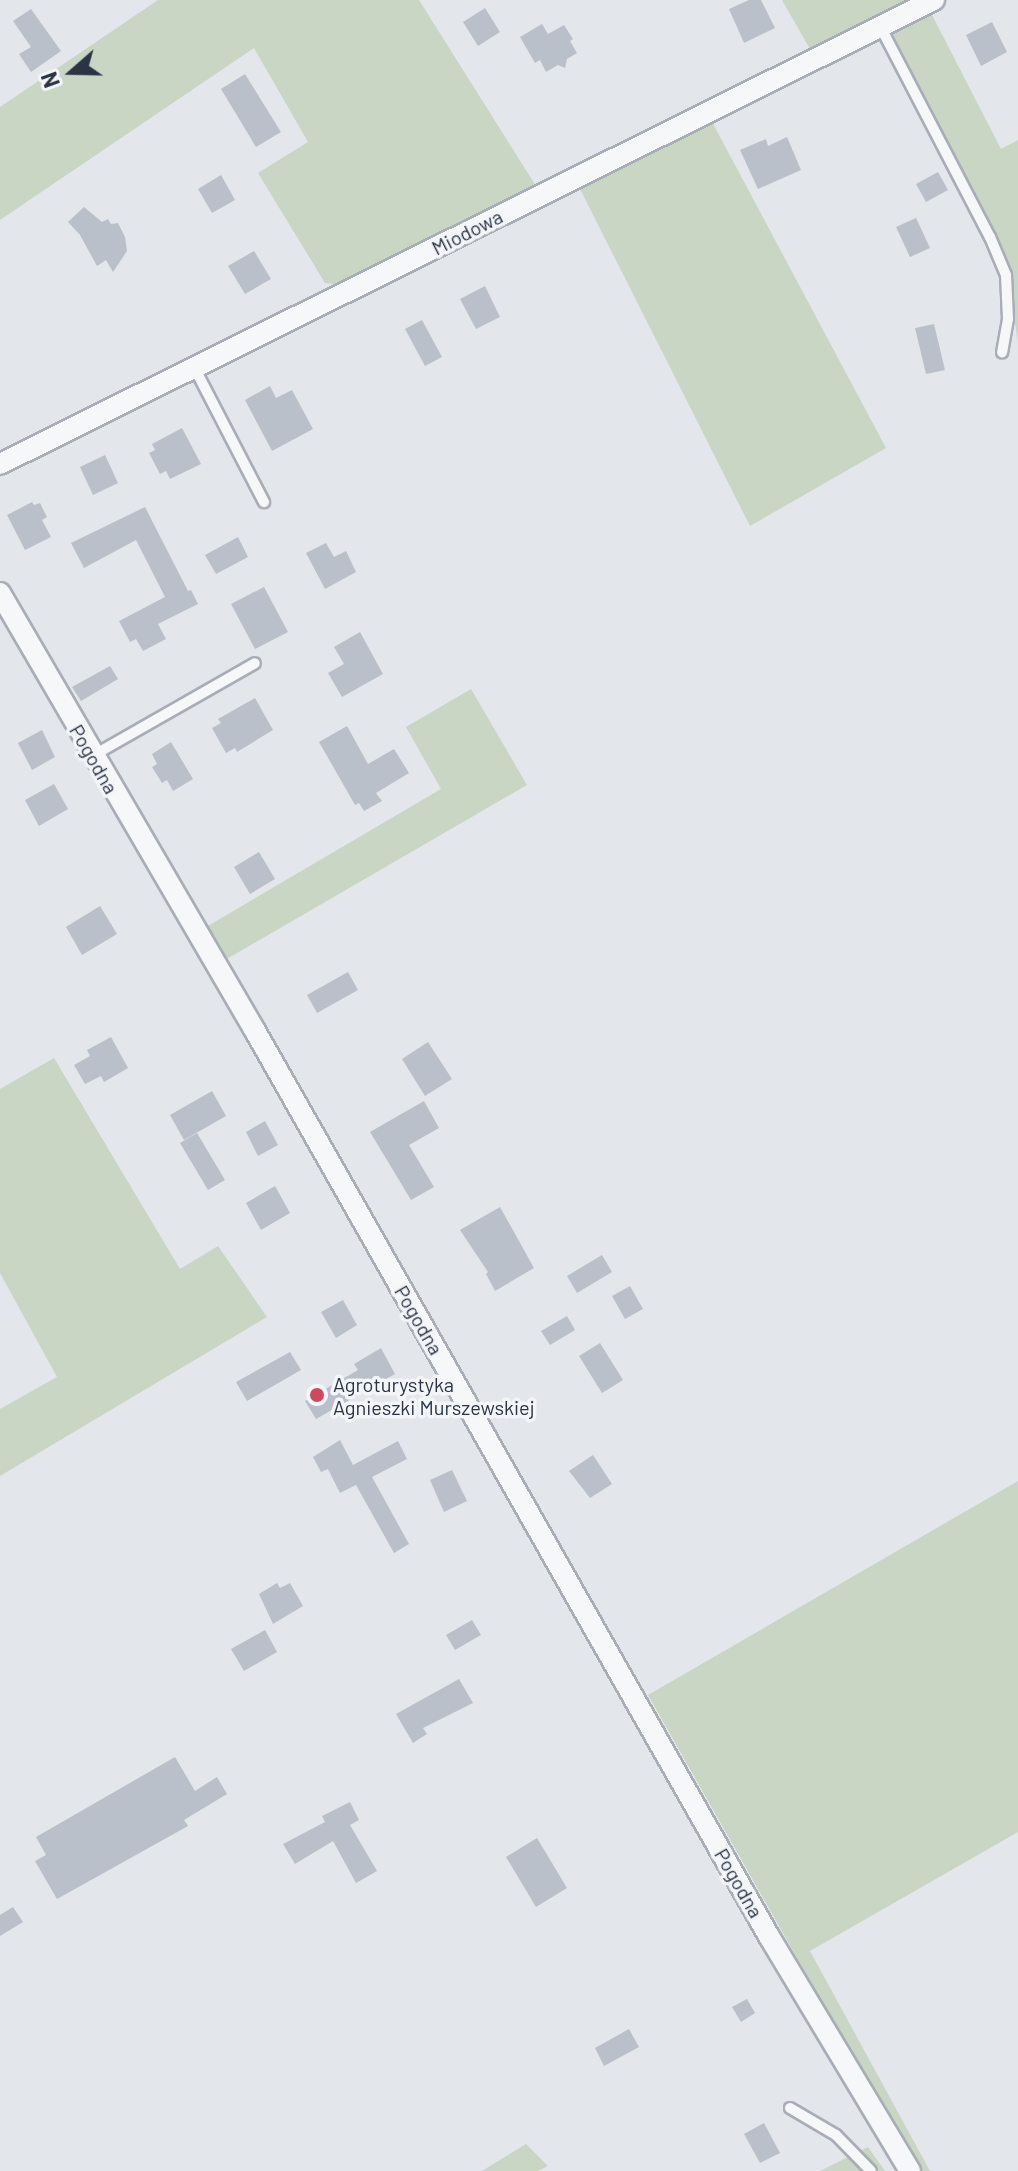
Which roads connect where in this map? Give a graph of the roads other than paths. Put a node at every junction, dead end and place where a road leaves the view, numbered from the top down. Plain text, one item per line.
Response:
1 (934, 0) edge
2 (880, 26) junction
3 (1002, 352) dead end
4 (195, 369) junction
5 (0, 464) edge
6 (264, 502) dead end
7 (0, 593) edge
8 (255, 663) dead end
9 (92, 756) junction
10 (790, 2108) dead end
11 (871, 2171) edge
12 (910, 2171) edge

1 - 2 street, Miodowa
2 - 3 lane
2 - 4 street, Miodowa
4 - 5 street, Miodowa
4 - 6 lane
7 - 9 street, Pogodna
8 - 9 lane
9 - 12 street, Pogodna
10 - 11 lane

